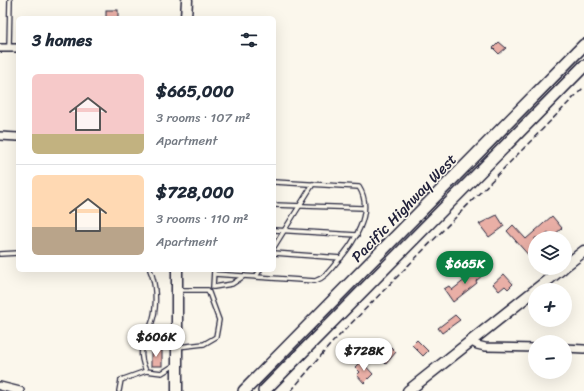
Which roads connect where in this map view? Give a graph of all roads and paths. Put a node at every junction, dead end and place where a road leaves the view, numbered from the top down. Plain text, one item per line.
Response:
1 (10, 0) edge
2 (187, 0) edge
3 (186, 16) edge
4 (584, 45) edge
5 (0, 48) edge
6 (9, 48) junction
7 (16, 48) edge
8 (569, 60) junction
9 (582, 69) edge
10 (500, 131) junction
11 (0, 136) edge
12 (16, 137) edge
13 (511, 140) junction
14 (276, 182) edge
15 (313, 184) junction
16 (276, 205) edge
17 (300, 206) junction
18 (363, 208) junction
19 (276, 230) edge
20 (285, 231) junction
21 (357, 235) junction
22 (276, 244) edge
23 (584, 251) edge
24 (276, 253) edge
25 (0, 254) edge
26 (16, 254) edge
27 (341, 258) junction
28 (572, 260) edge
29 (150, 272) edge
30 (177, 272) edge
31 (214, 272) edge
32 (259, 272) edge
33 (554, 275) edge
34 (245, 276) junction
35 (256, 277) junction
36 (214, 287) junction
37 (177, 290) junction
38 (208, 290) junction
39 (470, 341) junction
40 (177, 347) junction
41 (528, 348) edge
42 (572, 348) edge
43 (584, 349) edge
44 (176, 363) junction
45 (146, 371) junction
46 (0, 386) edge
47 (20, 391) edge
48 (119, 391) edge
49 (177, 391) edge
50 (244, 391) edge
51 (264, 391) edge
52 (408, 391) edge

1 - 6 lane
2 - 3 street
4 - 8 main road, Pacific Highway West
5 - 6 street
6 - 7 street
8 - 9 lane
8 - 10 main road, Pacific Highway West
9 - 13 main road, Pacific Highway West
10 - 13 lane
10 - 50 main road, Pacific Highway West
11 - 12 street
13 - 51 main road, Pacific Highway West
14 - 15 lane
15 - 17 lane
15 - 18 lane
16 - 17 lane
17 - 18 lane
17 - 20 lane
18 - 21 lane
19 - 20 lane
20 - 21 lane
20 - 22 lane
21 - 27 lane
23 - 28 street
24 - 27 lane
25 - 26 lane
27 - 35 lane
29 - 45 lane
30 - 37 street
31 - 34 lane
31 - 36 lane
32 - 35 lane
33 - 39 street
34 - 35 lane
34 - 36 lane
36 - 38 lane
37 - 38 lane
37 - 40 street
38 - 40 lane
39 - 41 street
39 - 52 street
40 - 44 street
42 - 43 street
44 - 45 lane
44 - 49 street
45 - 48 lane
46 - 47 street

